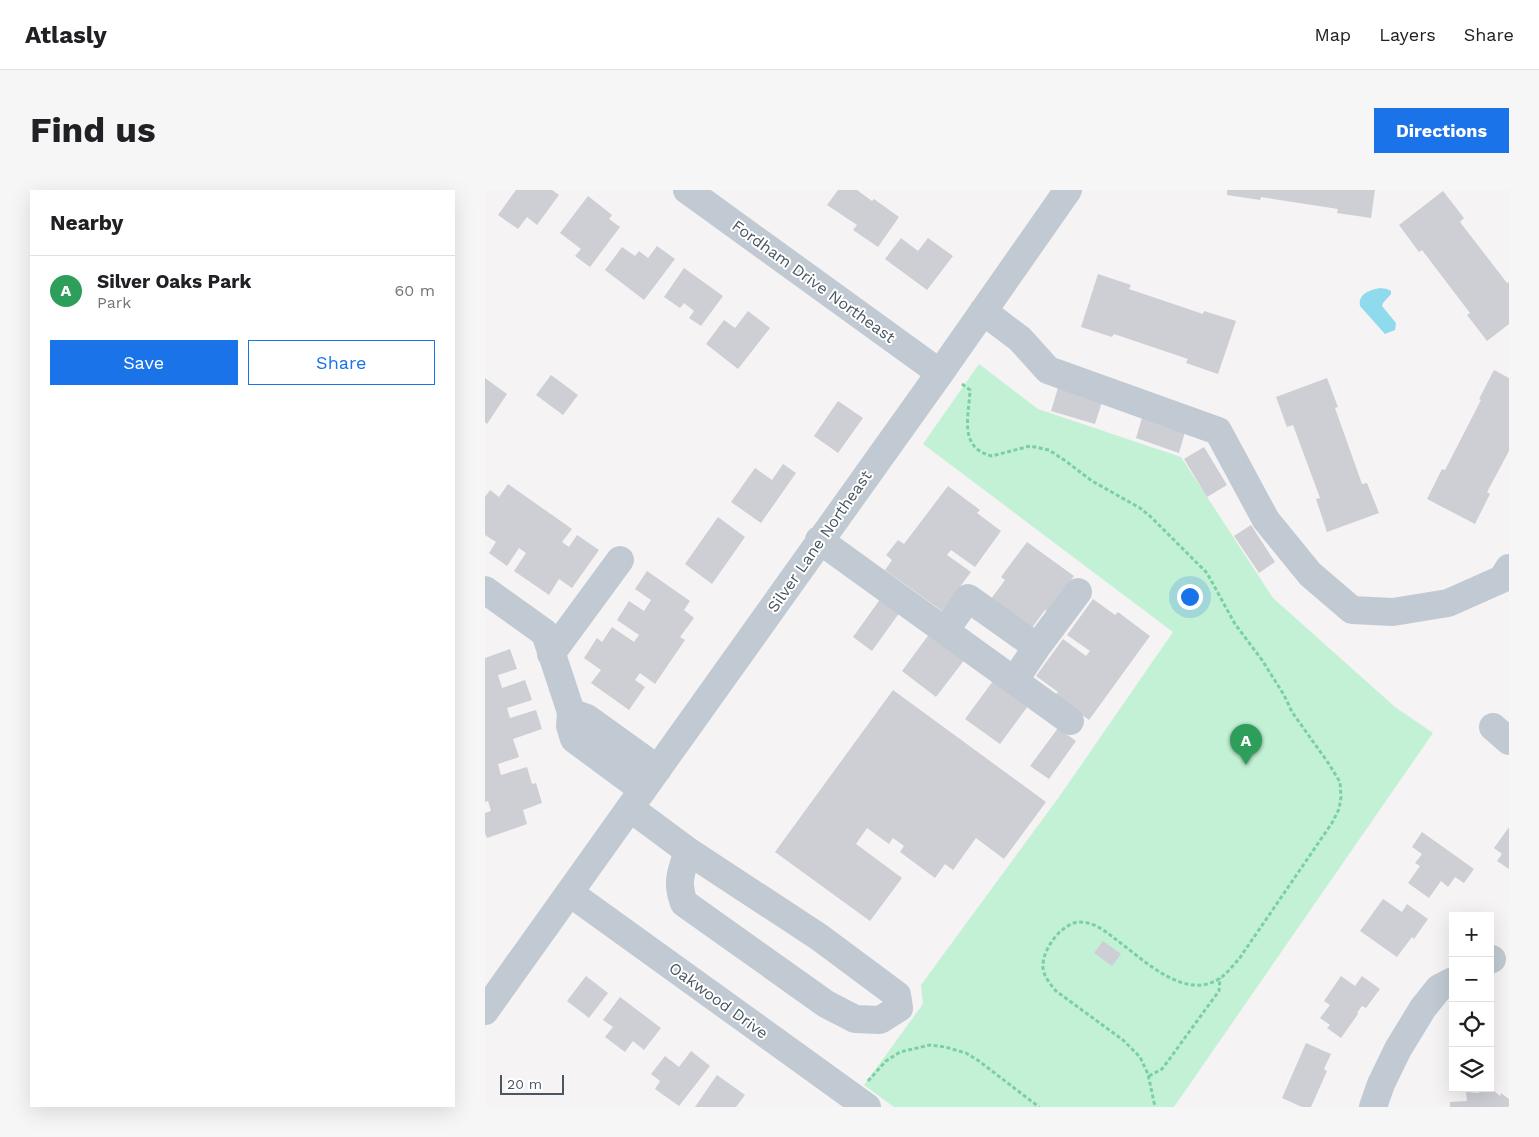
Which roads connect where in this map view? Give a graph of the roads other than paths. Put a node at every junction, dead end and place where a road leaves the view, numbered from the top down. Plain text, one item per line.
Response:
1 (687, 190) edge
2 (1068, 190) edge
3 (983, 311) junction
4 (951, 378) junction
5 (819, 540) junction
6 (620, 560) dead end
7 (1509, 568) edge
8 (485, 590) edge
9 (1078, 592) dead end
10 (945, 631) junction
11 (1037, 647) junction
12 (551, 654) junction
13 (1014, 681) junction
14 (1070, 721) dead end
15 (644, 789) junction
16 (689, 851) junction
17 (570, 893) junction
18 (1449, 983) edge
19 (485, 1011) edge
20 (867, 1095) edge
21 (1373, 1107) edge

1 - 4 street, Fordham Drive Northeast
2 - 3 street, Silver Lane Northeast
3 - 4 street, Silver Lane Northeast
3 - 7 street
4 - 5 street, Silver Lane Northeast
5 - 10 street
5 - 15 street, Silver Lane Northeast
6 - 12 street
8 - 12 street
9 - 11 street
10 - 11 street
10 - 13 street
11 - 13 street
12 - 15 street
13 - 14 street
15 - 16 street
15 - 17 street, Silver Lane Northeast
16 - 16 street
17 - 19 street, Silver Lane Northeast
17 - 20 street, Oakwood Drive
18 - 21 street

